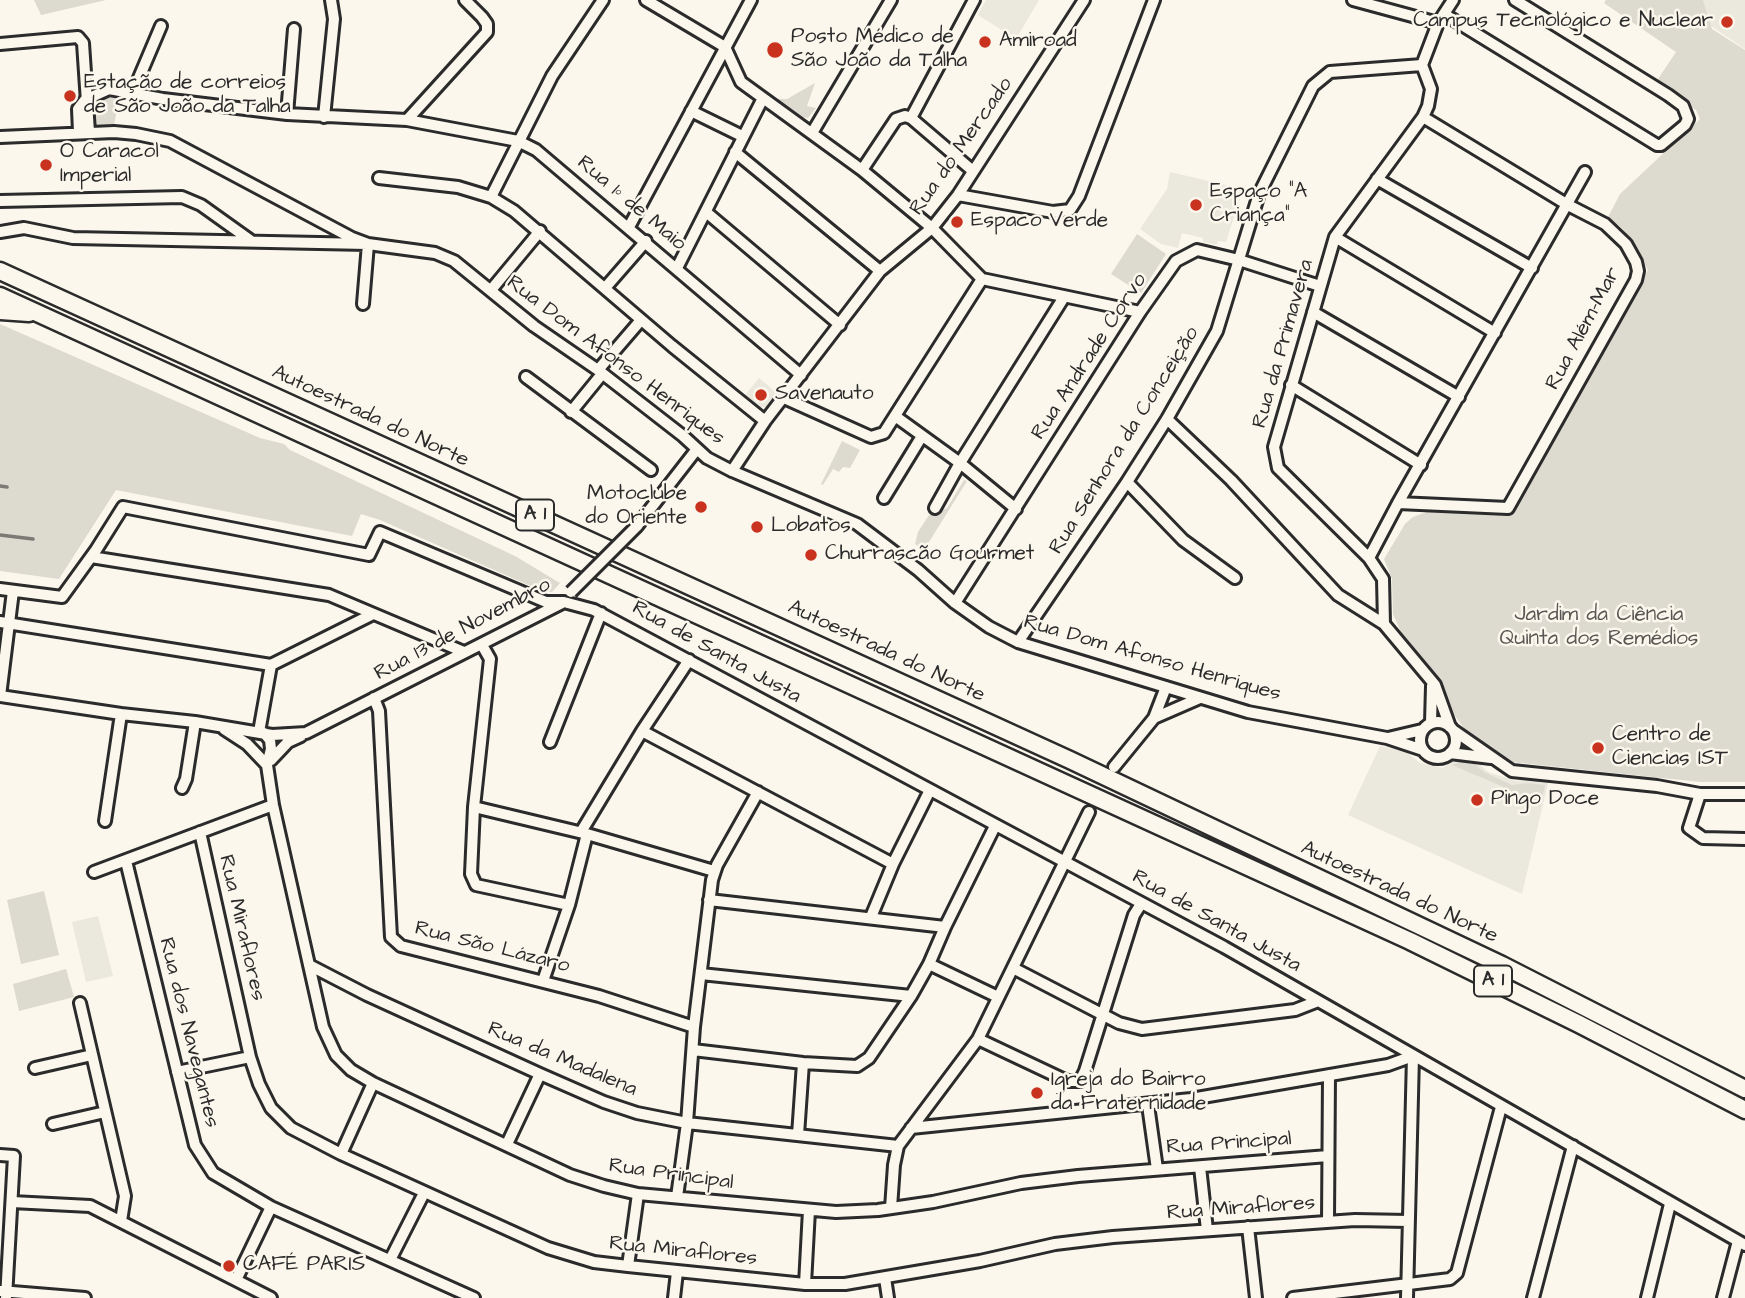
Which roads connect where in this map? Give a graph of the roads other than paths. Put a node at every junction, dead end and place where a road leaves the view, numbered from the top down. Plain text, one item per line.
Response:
1 (331, 0) edge
2 (465, 0) edge
3 (603, 0) edge
4 (646, 0) edge
5 (751, 0) edge
6 (891, 0) edge
7 (974, 0) edge
8 (1084, 0) edge
9 (1154, 0) edge
10 (1353, 0) edge
11 (1453, 0) edge
12 (1515, 0) edge
13 (1441, 18) junction
14 (161, 26) dead end
15 (294, 29) dead end
16 (0, 44) edge
17 (725, 47) junction
18 (1422, 65) junction
19 (133, 92) junction
20 (763, 98) junction
21 (85, 100) junction
22 (691, 110) junction
23 (287, 114) junction
24 (324, 117) junction
25 (1423, 117) junction
26 (911, 118) junction
27 (407, 120) junction
28 (84, 132) junction
29 (812, 133) junction
30 (1, 136) edge
31 (742, 136) junction
32 (518, 141) junction
33 (735, 152) junction
34 (862, 170) junction
35 (973, 171) junction
36 (1585, 172) dead end
37 (379, 178) dead end
38 (1377, 179) junction
39 (958, 195) junction
40 (491, 197) junction
41 (0, 201) edge
42 (1568, 205) junction
43 (706, 212) junction
44 (629, 227) junction
45 (932, 228) junction
46 (540, 231) junction
47 (0, 232) edge
48 (1335, 237) junction
49 (250, 240) junction
50 (646, 242) junction
51 (368, 244) junction
52 (1239, 260) junction
53 (677, 268) junction
54 (1532, 268) junction
55 (0, 271) edge
56 (880, 271) junction
57 (982, 279) junction
58 (1320, 286) junction
59 (605, 288) junction
60 (491, 290) junction
61 (0, 296) edge
62 (1064, 297) junction
63 (363, 304) dead end
64 (0, 311) edge
65 (1140, 312) junction
66 (1313, 312) junction
67 (37, 313) junction
68 (641, 320) junction
69 (840, 325) junction
70 (1495, 333) junction
71 (600, 372) junction
72 (801, 375) junction
73 (526, 377) dead end
74 (1291, 385) junction
75 (1459, 397) junction
76 (783, 398) junction
77 (572, 412) junction
78 (895, 416) junction
79 (1167, 419) junction
80 (765, 421) junction
81 (922, 436) junction
82 (697, 449) junction
83 (960, 463) junction
84 (1421, 465) junction
85 (651, 470) dead end
86 (732, 471) junction
87 (1127, 482) junction
88 (884, 498) dead end
89 (1398, 503) junction
90 (935, 508) dead end
91 (1016, 509) junction
92 (91, 557) junction
93 (1369, 558) junction
94 (1235, 578) dead end
95 (0, 589) edge
96 (13, 591) junction
97 (567, 597) junction
98 (955, 603) junction
99 (601, 613) junction
100 (373, 614) junction
101 (4, 622) edge
102 (1384, 624) junction
103 (1018, 642) junction
104 (482, 645) junction
105 (464, 652) junction
106 (689, 660) junction
107 (271, 665) junction
108 (1430, 680) junction
109 (1166, 687) junction
110 (1, 693) edge
111 (374, 698) junction
112 (1200, 698) junction
113 (121, 714) junction
114 (1154, 718) junction
115 (195, 722) junction
116 (218, 726) junction
117 (1427, 727) junction
118 (1452, 728) junction
119 (642, 731) junction
120 (265, 733) junction
121 (306, 733) junction
122 (1387, 738) junction
123 (550, 742) dead end
124 (1423, 750) junction
125 (1450, 753) junction
126 (258, 754) junction
127 (1491, 758) junction
128 (267, 765) junction
129 (1114, 767) tunnel mouth
130 (182, 788) dead end
131 (930, 790) junction
132 (758, 792) junction
133 (1700, 794) junction
134 (1745, 794) edge
135 (273, 805) junction
136 (474, 807) junction
137 (1089, 812) tunnel mouth
138 (105, 821) dead end
139 (995, 826) junction
140 (200, 832) junction
141 (584, 833) junction
142 (1745, 839) edge
143 (126, 861) junction
144 (1065, 862) junction
145 (893, 864) junction
146 (714, 871) junction
147 (94, 872) dead end
148 (709, 900) junction
149 (1141, 904) junction
150 (569, 905) junction
151 (871, 917) junction
152 (945, 927) junction
153 (929, 964) junction
154 (309, 965) junction
155 (1013, 968) junction
156 (701, 974) junction
157 (542, 981) junction
158 (911, 996) junction
159 (998, 998) junction
160 (1318, 1001) junction
161 (80, 1003) dead end
162 (1102, 1015) junction
163 (694, 1027) junction
164 (978, 1040) junction
165 (693, 1050) junction
166 (92, 1055) junction
167 (1413, 1056) junction
168 (250, 1057) junction
169 (803, 1063) junction
170 (35, 1068) dead end
171 (177, 1073) junction
172 (540, 1074) junction
173 (1329, 1075) junction
174 (373, 1083) junction
175 (1745, 1089) edge
176 (1148, 1104) junction
177 (1501, 1107) junction
178 (1745, 1110) edge
179 (105, 1112) junction
180 (687, 1123) junction
181 (53, 1124) dead end
182 (911, 1128) junction
183 (798, 1135) junction
184 (507, 1144) junction
185 (898, 1146) junction
186 (1573, 1146) junction
187 (341, 1154) junction
188 (0, 1155) edge
189 (1328, 1156) junction
190 (1200, 1167) junction
191 (1157, 1169) junction
192 (424, 1193) junction
193 (638, 1194) junction
194 (677, 1197) junction
195 (12, 1202) junction
196 (1670, 1204) junction
197 (271, 1207) junction
198 (891, 1208) junction
199 (809, 1210) junction
200 (121, 1221) junction
201 (1408, 1221) junction
202 (1328, 1222) junction
203 (1248, 1227) junction
204 (1207, 1230) junction
205 (1741, 1243) edge
206 (390, 1260) junction
207 (628, 1266) junction
208 (677, 1272) junction
209 (885, 1278) junction
210 (236, 1280) junction
211 (1407, 1283) junction
212 (805, 1284) junction
213 (4, 1294) edge
214 (85, 1298) edge
215 (271, 1298) edge
216 (474, 1298) edge
217 (674, 1298) edge
218 (888, 1298) edge
219 (1256, 1298) edge
220 (1293, 1298) edge
221 (1407, 1298) edge
222 (1533, 1298) edge
223 (1647, 1298) edge
224 (1723, 1298) edge

1 - 24 street
2 - 27 street
3 - 32 street
4 - 17 street
5 - 17 street
6 - 29 street
7 - 26 street
8 - 35 street, Rua do Mercado
9 - 39 street
10 - 13 street
11 - 13 street
12 - 13 street
13 - 18 street
14 - 19 street
15 - 23 street
16 - 21 street
17 - 20 street
17 - 22 street
18 - 25 street, Rua da Primavera
18 - 52 street, Rua Senhora da Conceição
19 - 21 street, Rua 1º de Maio
19 - 23 street, Rua 1º de Maio
20 - 29 street
20 - 31 street
21 - 28 street
22 - 31 street
22 - 44 street
23 - 24 street, Rua 1º de Maio
24 - 27 street, Rua 1º de Maio
25 - 38 street, Rua da Primavera
25 - 42 street, Rua Além-Mar
26 - 34 street
26 - 35 street
27 - 32 street, Rua 1º de Maio
28 - 30 street, Rua Dom Afonso Henriques
28 - 51 street, Rua Dom Afonso Henriques
29 - 34 street
31 - 33 street
32 - 40 street
32 - 44 street, Rua 1º de Maio
33 - 43 street
33 - 56 street
34 - 45 street
35 - 39 street, Rua do Mercado
36 - 42 street
37 - 40 street
38 - 48 street, Rua da Primavera
38 - 54 street
39 - 45 street, Rua do Mercado
40 - 46 street
41 - 49 street
42 - 54 street
42 - 89 street, Rua Além-Mar
43 - 53 street
43 - 69 street
44 - 50 street, Rua 1º de Maio
45 - 56 street, Rua do Mercado
45 - 57 street
46 - 59 street
46 - 60 street
47 - 49 street
48 - 58 street, Rua da Primavera
48 - 70 street
49 - 51 street
50 - 53 street, Rua 1º de Maio
50 - 59 street
51 - 60 street, Rua Dom Afonso Henriques
51 - 63 street
52 - 58 street, Rua Andrade Corvo
52 - 65 street, Rua Andrade Corvo
52 - 79 street, Rua Senhora da Conceição
53 - 72 street, Rua 1º de Maio
54 - 70 street
55 - 175 highway, Autoestrada do Norte / A 1
56 - 69 street, Rua do Mercado
57 - 62 street
57 - 78 street
58 - 66 street, Rua da Primavera
59 - 68 street
60 - 71 street, Rua Dom Afonso Henriques
61 - 67 highway, Autoestrada do Norte / A 1
62 - 65 street
62 - 83 street
64 - 67 highway
65 - 91 street, Rua Andrade Corvo
66 - 74 street, Rua da Primavera
66 - 75 street
67 - 178 highway, Autoestrada do Norte / A 1
68 - 71 street
68 - 80 street
69 - 72 street, Rua do Mercado
70 - 75 street
71 - 77 street
71 - 82 street, Rua Dom Afonso Henriques
72 - 76 street, Rua do Mercado
73 - 77 street
74 - 84 street
74 - 93 street, Rua da Primavera
75 - 84 street
76 - 78 street
76 - 80 street, Rua do Mercado
77 - 85 street
78 - 81 street
79 - 87 street, Rua Senhora da Conceição
79 - 102 street
80 - 86 street, Rua do Mercado
81 - 83 street
81 - 88 street
82 - 86 street, Rua Dom Afonso Henriques
82 - 97 street, Rua 13 de Novembro, bridge
83 - 90 street
83 - 91 street
84 - 89 street
86 - 98 street, Rua Dom Afonso Henriques
87 - 94 street
87 - 103 street, Rua Senhora da Conceição
89 - 93 street
91 - 98 street, Rua Andrade Corvo
92 - 96 street, Rua de Santa Justa
92 - 97 street, Rua de Santa Justa
92 - 100 street
93 - 102 street, Rua da Primavera
95 - 96 street, Rua de Santa Justa
96 - 101 street
97 - 99 street, Rua de Santa Justa
97 - 104 street, Rua 13 de Novembro
98 - 103 street, Rua Dom Afonso Henriques
99 - 106 street, Rua de Santa Justa
99 - 123 street
100 - 105 street
100 - 107 street
101 - 107 street
101 - 110 street
102 - 108 street
103 - 109 street, Rua Dom Afonso Henriques
104 - 105 street, Rua 13 de Novembro
104 - 136 street
105 - 111 street, Rua 13 de Novembro
106 - 119 street
106 - 131 street, Rua de Santa Justa
107 - 120 street
108 - 117 street
108 - 118 street
109 - 112 street, Rua Dom Afonso Henriques
109 - 114 street
110 - 113 street, Rua 13 de Novembro
111 - 121 street, Rua 13 de Novembro
111 - 157 street, Rua São Lázaro
112 - 114 street
112 - 122 street, Rua Dom Afonso Henriques
113 - 115 street, Rua 13 de Novembro
113 - 138 street
114 - 129 street
115 - 116 street, Rua 13 de Novembro
115 - 130 street
116 - 120 street, Rua 13 de Novembro
116 - 126 street
117 - 118 street
117 - 122 street, Rua Dom Afonso Henriques
117 - 124 street
118 - 125 street
118 - 127 street
119 - 132 street
119 - 141 street
120 - 121 street, Rua 13 de Novembro
120 - 126 street
120 - 128 street, Rua Principal
121 - 128 street
122 - 124 street, Rua Dom Afonso Henriques
124 - 125 street
125 - 127 street
126 - 128 street
127 - 133 street
128 - 135 street, Rua Principal
131 - 139 street, Rua de Santa Justa
131 - 145 street
132 - 145 street
132 - 146 street
133 - 134 street
133 - 142 street
135 - 140 street
135 - 154 street, Rua Principal
136 - 141 street
136 - 150 street
137 - 144 street
139 - 144 street, Rua de Santa Justa
139 - 152 street
140 - 143 street
140 - 168 street, Rua Miraflores
141 - 146 street
141 - 150 street
143 - 147 street
143 - 171 street, Rua dos Navegantes
144 - 149 street, Rua de Santa Justa
144 - 155 street
145 - 151 street
146 - 148 street
148 - 151 street
148 - 156 street
149 - 160 street, Rua de Santa Justa
149 - 162 street
150 - 157 street
151 - 152 street
152 - 153 street
153 - 158 street
153 - 159 street
154 - 172 street, Rua da Madalena
154 - 174 street, Rua Principal
155 - 159 street
155 - 162 street
156 - 158 street
156 - 163 street
157 - 163 street, Rua São Lázaro
158 - 169 street
159 - 164 street
160 - 162 street
160 - 167 street, Rua de Santa Justa
161 - 166 street
162 - 164 street
163 - 165 street
164 - 182 street
165 - 169 street
165 - 180 street
166 - 170 street
166 - 179 street
167 - 173 street
167 - 177 street, Rua de Santa Justa
167 - 201 street
168 - 171 street
168 - 187 street, Rua Miraflores
169 - 183 street
171 - 197 street, Rua dos Navegantes
172 - 180 street, Rua da Madalena
172 - 184 street
173 - 176 street
173 - 189 street
174 - 184 street, Rua Principal
174 - 187 street
176 - 182 street
176 - 191 street
177 - 186 street, Rua de Santa Justa
177 - 211 street
179 - 181 street
179 - 200 street
180 - 183 street, Rua da Madalena
180 - 194 street
182 - 185 street
183 - 185 street, Rua da Madalena
184 - 193 street, Rua Principal
185 - 198 street
186 - 196 street, Rua de Santa Justa
186 - 222 street
187 - 192 street, Rua Miraflores
188 - 195 street
189 - 190 street, Rua Principal
189 - 202 street
190 - 191 street, Rua Principal
190 - 204 street
191 - 198 street, Rua Principal
192 - 206 street
192 - 207 street, Rua Miraflores
193 - 194 street, Rua Principal
193 - 207 street
194 - 199 street, Rua Principal
195 - 200 street
195 - 213 street
196 - 205 street, Rua de Santa Justa
196 - 223 street
197 - 206 street, Rua dos Navegantes
197 - 210 street
198 - 199 street, Rua Principal
199 - 212 street
200 - 210 street
201 - 202 street, Rua Miraflores
201 - 211 street
202 - 203 street, Rua Miraflores
203 - 204 street, Rua Miraflores
203 - 219 street
204 - 209 street, Rua Miraflores
205 - 224 street
206 - 216 street, Rua dos Navegantes
207 - 208 street, Rua Miraflores
208 - 212 street, Rua Miraflores
208 - 217 street
209 - 212 street, Rua Miraflores
209 - 218 street
210 - 215 street
211 - 220 street
211 - 221 street
213 - 214 street

